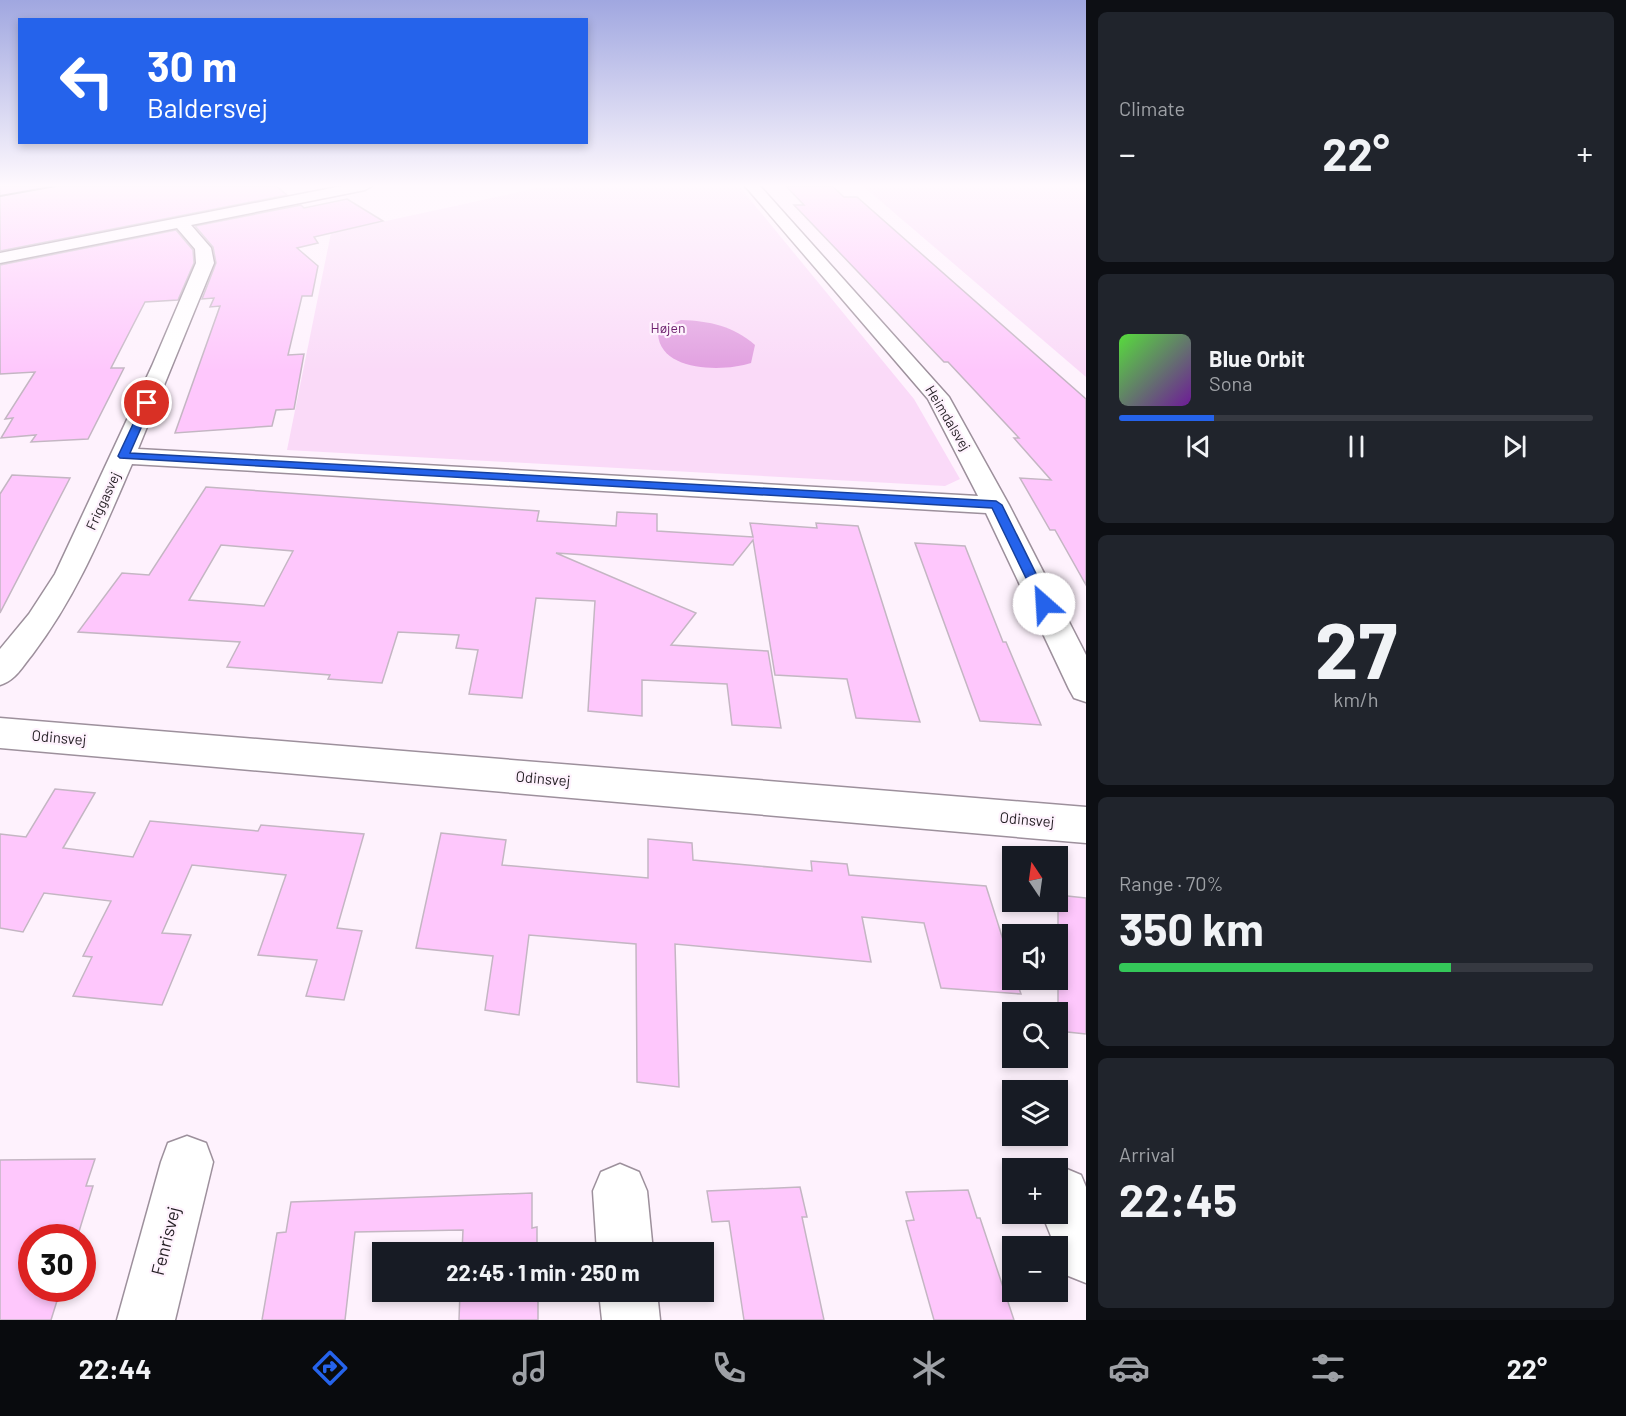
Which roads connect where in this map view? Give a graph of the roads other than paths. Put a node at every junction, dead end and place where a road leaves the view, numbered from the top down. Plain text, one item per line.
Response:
1 (54, 248) edge
2 (203, 248) edge
3 (807, 248) edge
4 (0, 258) edge
5 (123, 456) junction
6 (996, 505) junction
7 (0, 672) edge
8 (1086, 689) edge
9 (0, 733) edge
10 (1086, 825) edge
11 (187, 1162) dead end
12 (620, 1191) dead end
13 (1068, 1209) edge
14 (624, 1242) edge
15 (1086, 1255) edge
16 (629, 1302) edge
17 (146, 1320) edge
18 (631, 1320) edge

1 - 4 street
2 - 5 street, Friggasvej
3 - 6 street, Heimdalsvej
5 - 6 street
5 - 7 street, Friggasvej
6 - 8 street, Heimdalsvej
9 - 10 street, Odinsvej
11 - 17 street, Fenrisvej
12 - 14 street
13 - 15 street
16 - 18 street

